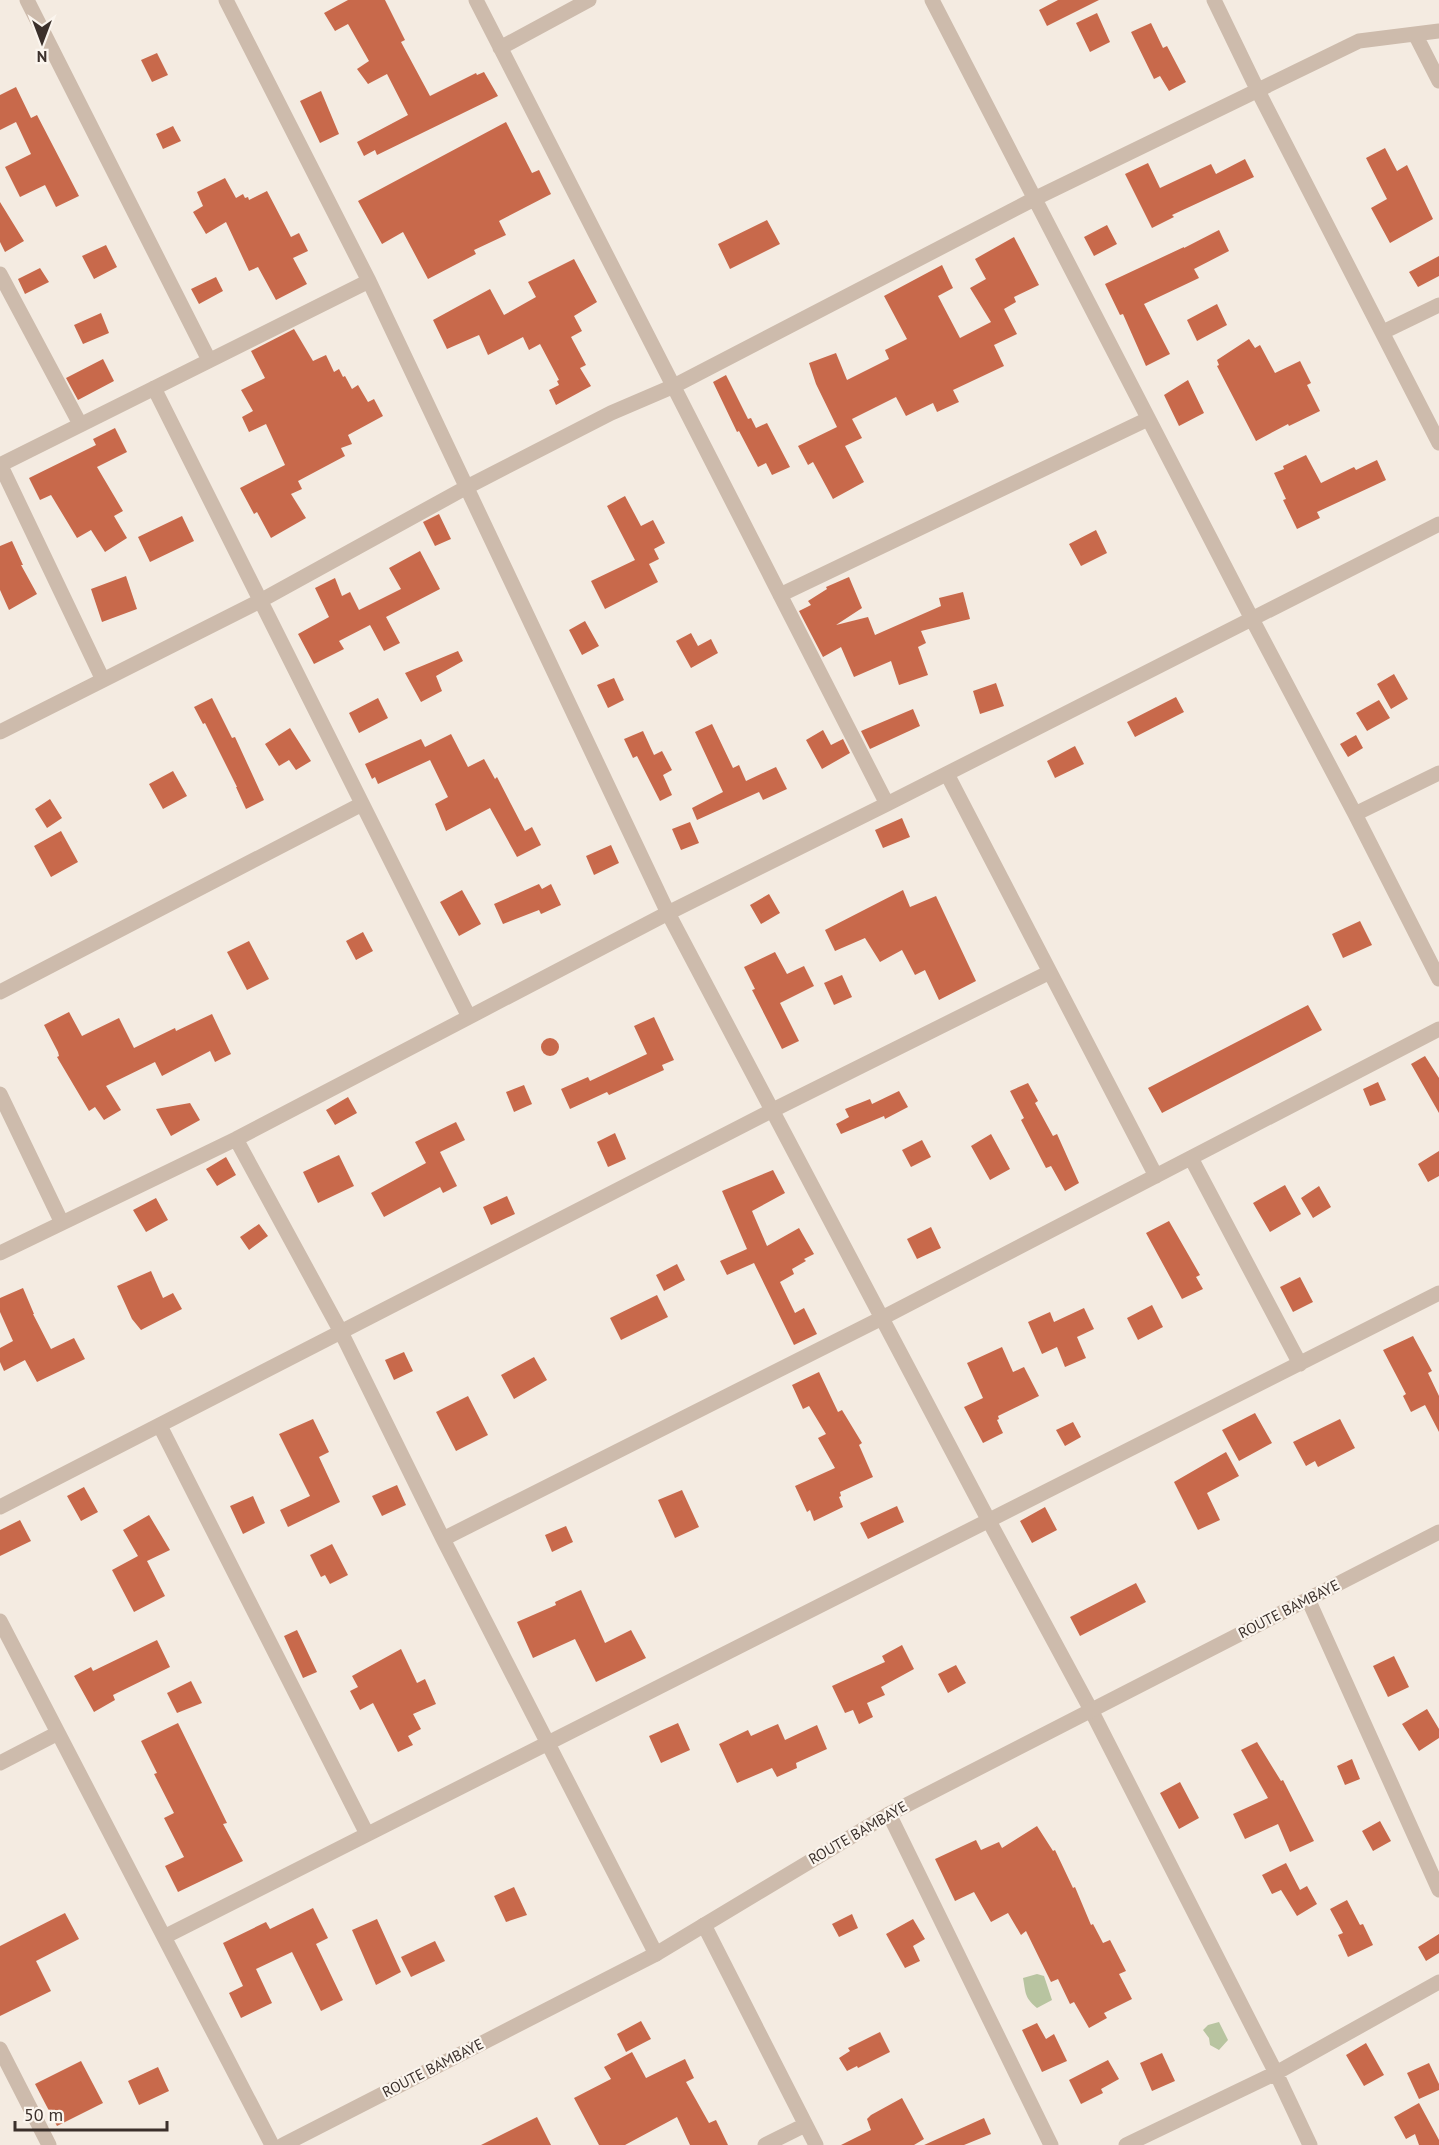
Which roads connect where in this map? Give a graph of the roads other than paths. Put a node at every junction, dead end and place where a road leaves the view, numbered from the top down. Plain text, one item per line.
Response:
1 (27, 0) edge
2 (226, 0) edge
3 (476, 0) edge
4 (589, 0) edge
5 (932, 0) edge
6 (1214, 0) edge
7 (1439, 31) edge
8 (1415, 34) junction
9 (500, 48) junction
10 (1439, 81) edge
11 (1258, 91) junction
12 (1036, 198) junction
13 (0, 274) edge
14 (369, 281) junction
15 (1439, 305) edge
16 (1383, 332) junction
17 (209, 360) junction
18 (674, 386) junction
19 (154, 388) junction
20 (1148, 419) junction
21 (80, 424) junction
22 (1439, 443) edge
23 (0, 464) edge
24 (467, 487) junction
25 (1439, 524) edge
26 (780, 595) junction
27 (260, 601) junction
28 (1252, 619) junction
29 (103, 680) junction
30 (0, 732) edge
31 (1439, 773) edge
32 (946, 774) junction
33 (362, 804) junction
34 (887, 804) junction
35 (1355, 814) junction
36 (668, 913) junction
37 (1050, 972) junction
38 (1439, 979) edge
39 (0, 992) edge
40 (469, 1017) junction
41 (1439, 1029) edge
42 (0, 1094) edge
43 (773, 1110) junction
44 (236, 1139) junction
45 (1191, 1158) junction
46 (1156, 1176) junction
47 (62, 1223) junction
48 (0, 1253) edge
49 (1439, 1293) edge
50 (882, 1318) junction
51 (341, 1332) junction
52 (1300, 1364) junction
53 (160, 1426) junction
54 (0, 1508) edge
55 (989, 1521) junction
56 (1439, 1532) edge
57 (442, 1539) junction
58 (1308, 1599) junction
59 (0, 1621) edge
60 (1091, 1710) junction
61 (58, 1733) junction
62 (548, 1743) junction
63 (0, 1763) edge
64 (890, 1814) junction
65 (367, 1834) junction
66 (1439, 1890) edge
67 (704, 1925) junction
68 (164, 1937) junction
69 (656, 1954) junction
70 (1439, 1982) edge
71 (0, 2049) edge
72 (1276, 2073) junction
73 (805, 2125) junction
74 (49, 2145) edge
75 (272, 2145) edge
76 (284, 2145) edge
77 (765, 2145) edge
78 (816, 2145) edge
79 (1051, 2145) edge
80 (1126, 2145) edge
81 (1310, 2145) edge

1 - 17 street
2 - 14 street
3 - 9 street
4 - 9 street
5 - 12 street
6 - 11 street
7 - 8 street
8 - 10 street
8 - 11 street
9 - 18 street
11 - 12 street
11 - 16 street
12 - 18 street
12 - 20 street
13 - 21 street
14 - 17 street
14 - 24 street
15 - 16 street
16 - 22 street
17 - 19 street
18 - 24 street
18 - 26 street
19 - 21 street
19 - 27 street
20 - 26 street
20 - 28 street
21 - 23 street
23 - 29 street
24 - 27 street
24 - 36 street
25 - 28 street
26 - 34 street
27 - 29 street
27 - 33 street
28 - 32 street
28 - 35 street
29 - 30 street
31 - 35 street
32 - 34 street
32 - 37 street
33 - 39 street
33 - 40 street
34 - 36 street
35 - 38 street
36 - 40 street
36 - 43 street
37 - 43 street
37 - 46 street
40 - 44 street
41 - 45 street
42 - 47 street
43 - 50 street
43 - 51 street
44 - 47 street
44 - 51 street
45 - 46 street
45 - 52 street
46 - 50 street
47 - 48 street
49 - 52 street
50 - 55 street
50 - 57 street
51 - 53 street
51 - 57 street
52 - 55 street
53 - 54 street
53 - 65 street
55 - 60 street
55 - 62 street
56 - 58 street, ROUTE BAMBAYE
57 - 62 street
58 - 60 street, ROUTE BAMBAYE
58 - 66 street
59 - 61 street
60 - 64 street, ROUTE BAMBAYE
60 - 72 street
61 - 63 street
61 - 68 street
62 - 65 street
62 - 69 street
64 - 67 street, ROUTE BAMBAYE
64 - 79 street
65 - 68 street
67 - 69 street, ROUTE BAMBAYE
67 - 73 street
68 - 75 street
69 - 76 street, ROUTE BAMBAYE
70 - 72 street
71 - 74 street
72 - 80 street
72 - 81 street
73 - 77 street
73 - 78 street

